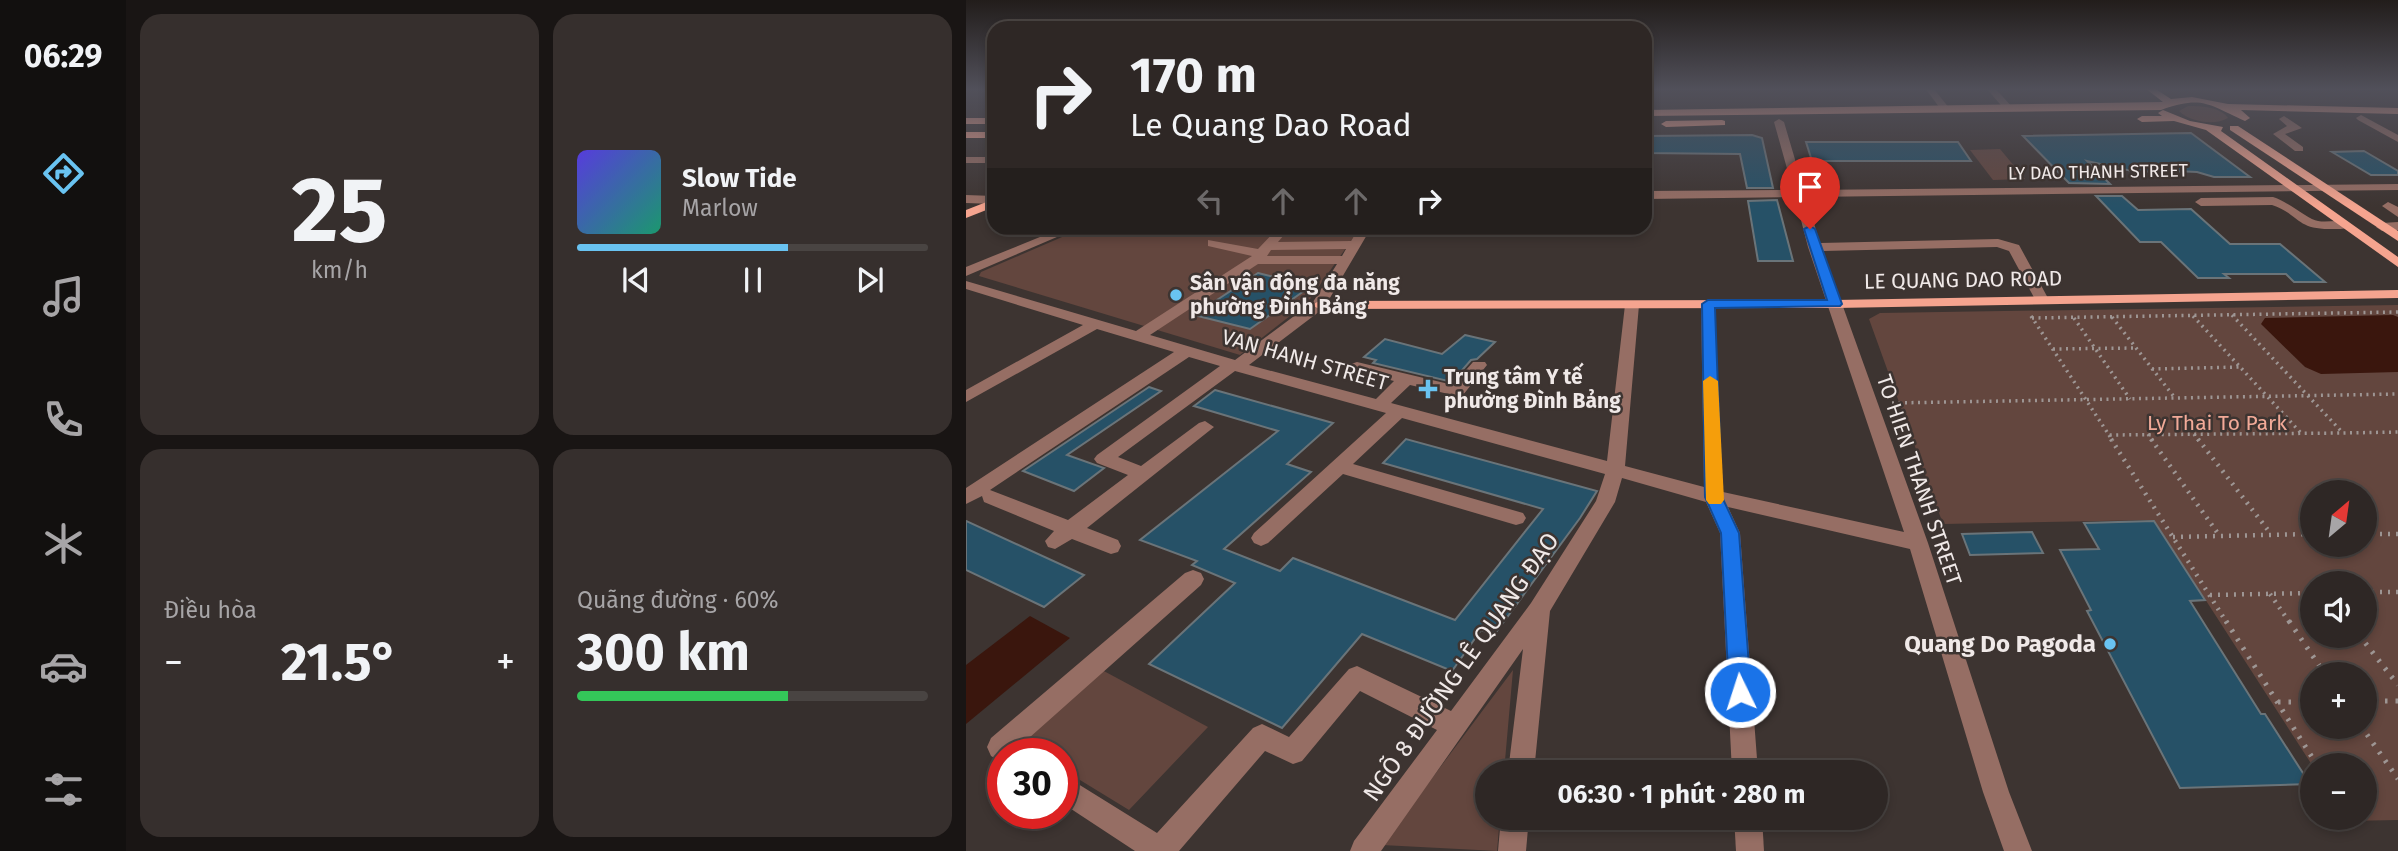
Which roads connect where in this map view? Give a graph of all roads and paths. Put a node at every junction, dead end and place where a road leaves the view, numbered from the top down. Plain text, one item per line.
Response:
1 (1780, 128) edge
2 (2210, 128) joint
3 (2234, 128) joint
4 (2297, 128) edge
5 (2378, 128) edge
6 (966, 135) edge
7 (987, 135) edge
8 (2398, 139) edge
9 (2254, 141) junction
10 (2285, 141) junction
11 (2299, 149) dead end
12 (966, 160) edge
13 (987, 160) edge
14 (2292, 187) junction
15 (2324, 187) junction
16 (2398, 187) edge
17 (1798, 193) junction
18 (1652, 195) edge
19 (966, 199) edge
20 (987, 201) edge
21 (2201, 202) dead end
22 (987, 205) edge
23 (966, 214) edge
24 (2345, 225) junction
25 (2382, 226) junction
26 (2398, 226) edge
27 (1055, 235) edge
28 (1278, 235) edge
29 (1360, 235) edge
30 (2398, 237) edge
31 (1213, 243) dead end
32 (1354, 245) junction
33 (1815, 247) junction
34 (1262, 253) junction
35 (1344, 260) junction
36 (2398, 263) edge
37 (966, 272) edge
38 (966, 285) edge
39 (2398, 294) edge
40 (2042, 300) junction
41 (1708, 304) junction
42 (1835, 304) junction
43 (1320, 305) junction
44 (1632, 305) junction
45 (2186, 308) dead end
46 (2225, 308) dead end
47 (2026, 309) dead end
48 (2398, 312) edge
49 (2232, 315) junction
50 (2192, 316) junction
51 (2112, 317) junction
52 (2032, 318) junction
53 (2074, 318) junction
54 (1097, 323) junction
55 (1139, 336) junction
56 (2136, 347) junction
57 (2095, 348) junction
58 (2053, 349) junction
59 (1187, 351) junction
60 (1236, 365) junction
61 (1479, 365) dead end
62 (1357, 367) dead end
63 (2240, 367) junction
64 (2152, 369) junction
65 (1406, 379) junction
66 (2398, 394) edge
67 (2308, 396) junction
68 (966, 397) edge
69 (2268, 397) junction
70 (2175, 398) junction
71 (2130, 399) junction
72 (2086, 400) junction
73 (1892, 403) dead end
74 (1380, 405) junction
75 (1400, 410) junction
76 (1205, 427) dead end
77 (2398, 432) edge
78 (2301, 433) junction
79 (2343, 433) junction
80 (2148, 434) junction
81 (2194, 434) junction
82 (2109, 435) junction
83 (1339, 466) junction
84 (1615, 470) junction
85 (1144, 474) junction
86 (992, 496) dead end
87 (966, 497) edge
88 (1714, 497) junction
89 (1516, 518) dead end
90 (2271, 534) junction
91 (2300, 534) edge
92 (2377, 534) edge
93 (1063, 535) junction
94 (2219, 535) junction
95 (2398, 535) edge
96 (2174, 537) junction
97 (1261, 538) dead end
98 (1918, 543) junction
99 (1111, 546) dead end
100 (1193, 579) dead end
101 (2377, 592) edge
102 (2398, 592) edge
103 (2300, 593) edge
104 (2270, 594) junction
105 (2210, 595) junction
106 (1539, 609) junction
107 (2369, 648) edge
108 (2317, 662) edge
109 (2398, 685) edge
110 (2377, 701) edge
111 (2398, 701) edge
112 (2278, 702) junction
113 (2300, 702) edge
114 (1455, 726) junction
115 (1010, 738) edge
116 (2370, 739) edge
117 (2310, 753) edge
118 (1522, 760) edge
119 (1744, 760) edge
120 (2398, 779) edge
121 (1078, 798) edge
122 (1514, 830) edge
123 (1749, 830) edge
124 (1364, 851) edge
125 (1511, 851) edge
126 (1750, 851) edge
127 (2018, 851) edge

1 - 17 street, TO HIEN THANH STREET
2 - 3 main road
2 - 14 main road
3 - 9 main road
4 - 10 street
5 - 8 street
6 - 7 main road
9 - 10 street
9 - 15 main road
10 - 11 street
12 - 13 street
14 - 15 street, LY DAO THANH STREET
14 - 17 street, LY DAO THANH STREET
14 - 24 main road
15 - 16 street, LY DAO THANH STREET
15 - 25 main road
17 - 18 street, LY DAO THANH STREET
17 - 33 street, TO HIEN THANH STREET
19 - 20 street
21 - 24 street
22 - 23 main road
24 - 36 main road
25 - 26 street
25 - 30 main road
27 - 37 street
28 - 34 street
29 - 32 street
31 - 34 street
32 - 34 street
32 - 35 street
33 - 40 street
33 - 42 street, TO HIEN THANH STREET
34 - 35 street
34 - 55 street
35 - 43 street
38 - 54 street, VAN HANH STREET
39 - 40 main road, LE QUANG DAO ROAD
40 - 42 main road, LE QUANG DAO ROAD
41 - 42 main road, LE QUANG DAO ROAD
41 - 44 main road, LE QUANG DAO ROAD
41 - 88 street
42 - 98 street, TO HIEN THANH STREET
43 - 44 main road, LE QUANG DAO ROAD
43 - 60 street
44 - 84 street, NGÕ 8 ĐƯỜNG LÊ QUANG ĐẠO
45 - 50 path
46 - 49 path
47 - 52 path
48 - 49 path
49 - 50 path
49 - 67 path
50 - 51 path
50 - 63 path
51 - 53 path
51 - 56 path
52 - 53 path
52 - 58 path
53 - 57 path
54 - 55 street, VAN HANH STREET
54 - 68 street
55 - 59 street, VAN HANH STREET
56 - 57 path
56 - 64 path
57 - 58 path
57 - 71 path
58 - 72 path
59 - 60 street, VAN HANH STREET
59 - 87 street
60 - 74 street, VAN HANH STREET
60 - 85 street
61 - 65 street
62 - 65 street
63 - 64 path
63 - 69 path
64 - 70 path
65 - 74 street
66 - 67 path
67 - 69 path
67 - 79 path
69 - 70 path
69 - 78 path
70 - 71 path
71 - 72 path
72 - 73 path
72 - 82 path
74 - 75 street, VAN HANH STREET
75 - 83 street
75 - 84 street, VAN HANH STREET
76 - 85 street
77 - 79 path
78 - 79 path
78 - 81 path
80 - 81 path
80 - 82 path
80 - 94 path
81 - 90 path
82 - 96 path
83 - 89 street
83 - 97 street
84 - 88 street, VAN HANH STREET
84 - 106 street, NGÕ 8 ĐƯỜNG LÊ QUANG ĐẠO
85 - 93 street
86 - 93 street
88 - 98 street, VAN HANH STREET
88 - 119 street
90 - 91 path
90 - 94 path
92 - 95 path
93 - 99 street
94 - 96 path
96 - 105 path
98 - 127 street, TO HIEN THANH STREET
100 - 115 street
101 - 102 path
103 - 104 path
104 - 105 path
104 - 108 path
105 - 112 path
106 - 114 street, NGÕ 8 ĐƯỜNG LÊ QUANG ĐẠO
106 - 118 street
107 - 109 path
110 - 111 path
112 - 113 path
112 - 117 path
114 - 121 street
114 - 124 street, NGÕ 8 ĐƯỜNG LÊ QUANG ĐẠO
116 - 120 path
122 - 125 street
123 - 126 street

